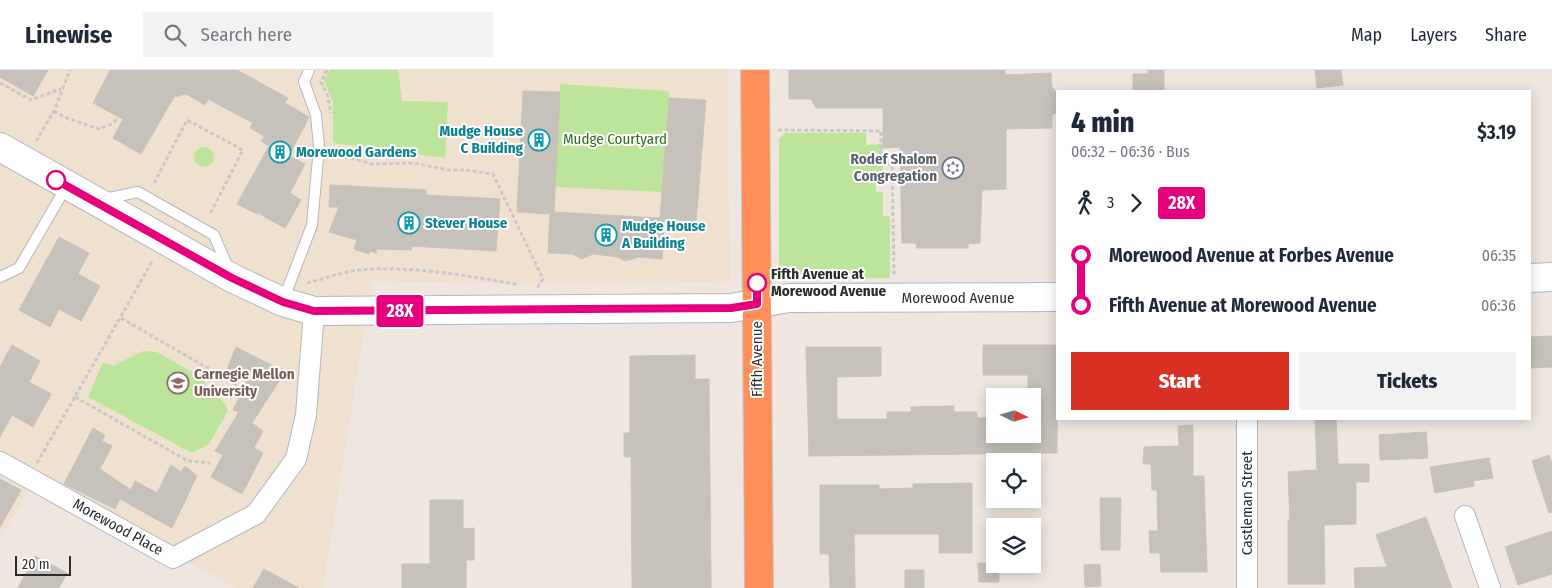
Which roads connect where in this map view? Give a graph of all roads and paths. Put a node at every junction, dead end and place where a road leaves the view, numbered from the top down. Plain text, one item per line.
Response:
1 (70, 70) edge
2 (309, 70) edge
3 (755, 70) edge
4 (0, 84) edge
5 (61, 90) junction
6 (54, 111) junction
7 (118, 116) dead end
8 (778, 130) dead end
9 (35, 142) dead end
10 (0, 147) edge
11 (331, 153) dead end
12 (154, 183) dead end
13 (67, 186) junction
14 (210, 214) dead end
15 (154, 259) dead end
16 (0, 277) edge
17 (1552, 277) edge
18 (894, 278) dead end
19 (1531, 278) edge
20 (307, 283) dead end
21 (1056, 297) edge
22 (283, 302) junction
23 (757, 304) junction
24 (314, 311) junction
25 (121, 318) junction
26 (239, 386) dead end
27 (74, 397) junction
28 (1247, 420) edge
29 (0, 462) edge
30 (210, 463) dead end
31 (29, 478) junction
32 (1464, 516) dead end
33 (759, 588) edge
34 (1247, 588) edge
35 (1490, 588) edge

1 - 5 path
2 - 22 lane
3 - 23 highway, Fifth Avenue
4 - 5 path
5 - 6 path
6 - 7 path
6 - 9 path
8 - 18 path
10 - 13 main road, Morewood Avenue
11 - 20 path
12 - 14 path
13 - 16 lane
13 - 22 main road, Morewood Avenue
15 - 25 path
17 - 19 main road
21 - 23 main road, Morewood Avenue
22 - 24 main road, Morewood Avenue
23 - 24 main road, Morewood Avenue
23 - 33 highway, Fifth Avenue
24 - 31 street, Morewood Place
25 - 26 path
25 - 27 path
27 - 30 path
27 - 31 path
28 - 34 street, Castleman Street
29 - 31 street, Morewood Place
32 - 35 street

